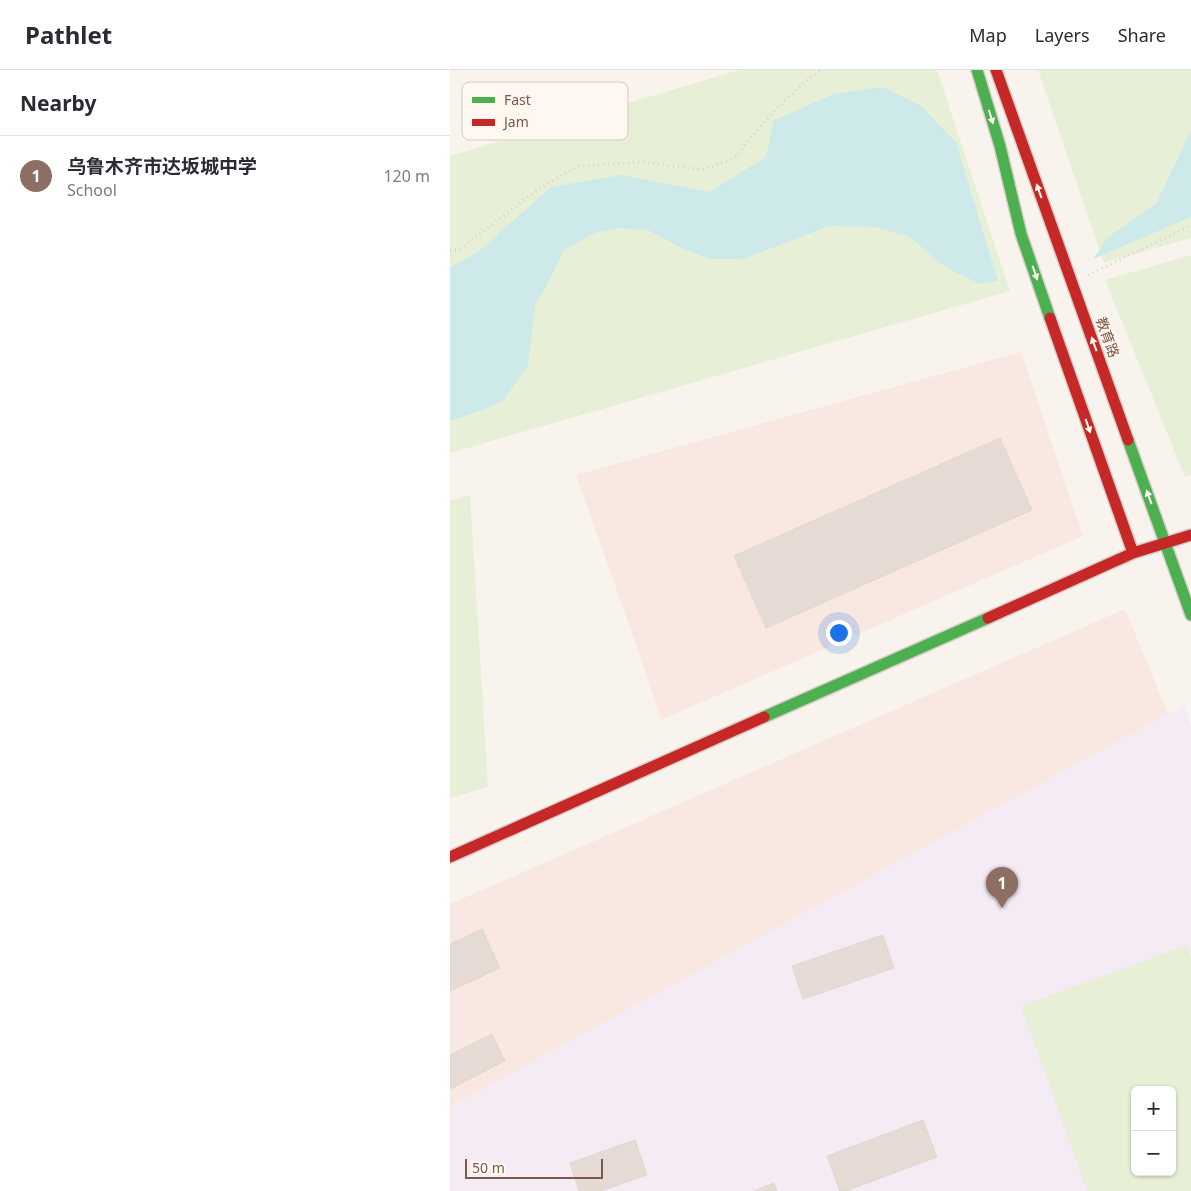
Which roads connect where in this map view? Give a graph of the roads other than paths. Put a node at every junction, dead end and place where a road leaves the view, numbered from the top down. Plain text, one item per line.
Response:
1 (976, 70) edge
2 (996, 70) edge
3 (1191, 536) edge
4 (1166, 543) junction
5 (1132, 552) junction
6 (1191, 615) edge
7 (450, 857) edge

1 -> 5 street
4 -> 2 street, 教育路
3 - 4 street
4 - 5 street
4 - 6 street, 教育路
5 - 7 street

